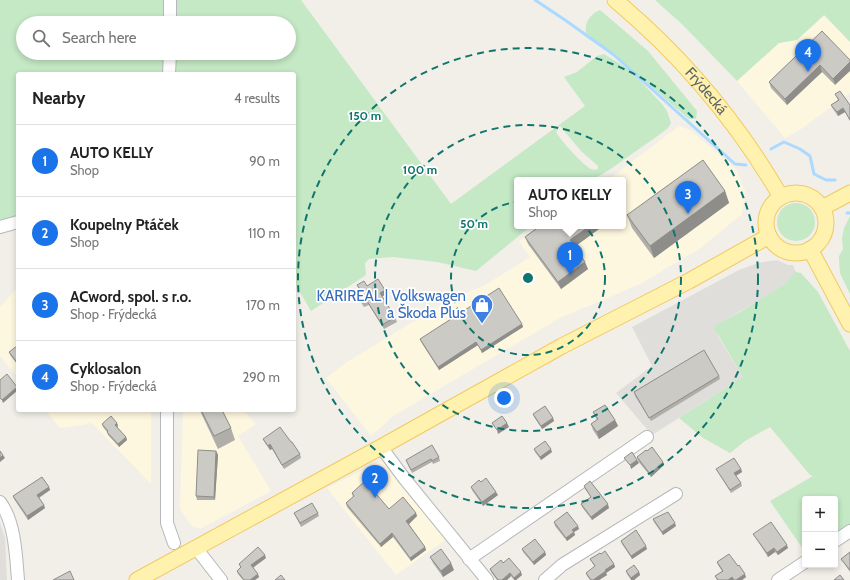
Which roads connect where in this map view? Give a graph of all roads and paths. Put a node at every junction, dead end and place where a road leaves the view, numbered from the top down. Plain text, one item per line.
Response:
1 (170, 0) edge
2 (615, 0) edge
3 (170, 16) edge
4 (170, 60) edge
5 (169, 72) edge
6 (850, 193) edge
7 (781, 197) junction
8 (822, 208) junction
9 (16, 223) edge
10 (0, 227) edge
11 (769, 236) junction
12 (810, 249) junction
13 (850, 324) edge
14 (167, 412) edge
15 (647, 437) dead end
16 (381, 447) junction
17 (676, 494) dead end
18 (0, 502) edge
19 (850, 531) edge
20 (838, 539) edge
21 (174, 543) dead end
22 (196, 548) junction
23 (469, 559) junction
24 (802, 564) edge
25 (18, 580) edge
26 (137, 580) edge
27 (221, 580) edge
28 (487, 580) edge
29 (545, 580) edge
30 (778, 580) edge

1 - 3 street
2 - 7 main road, Frýdecká
4 - 5 street
6 - 8 main road
7 - 8 main road
7 - 11 main road
8 - 12 main road
9 - 10 street
11 - 12 main road
11 - 16 main road
12 - 13 main road
14 - 21 street
15 - 23 street
16 - 22 main road
16 - 23 street
17 - 29 street
18 - 25 street
19 - 20 street
22 - 26 main road
22 - 27 street
23 - 28 street
24 - 30 street

